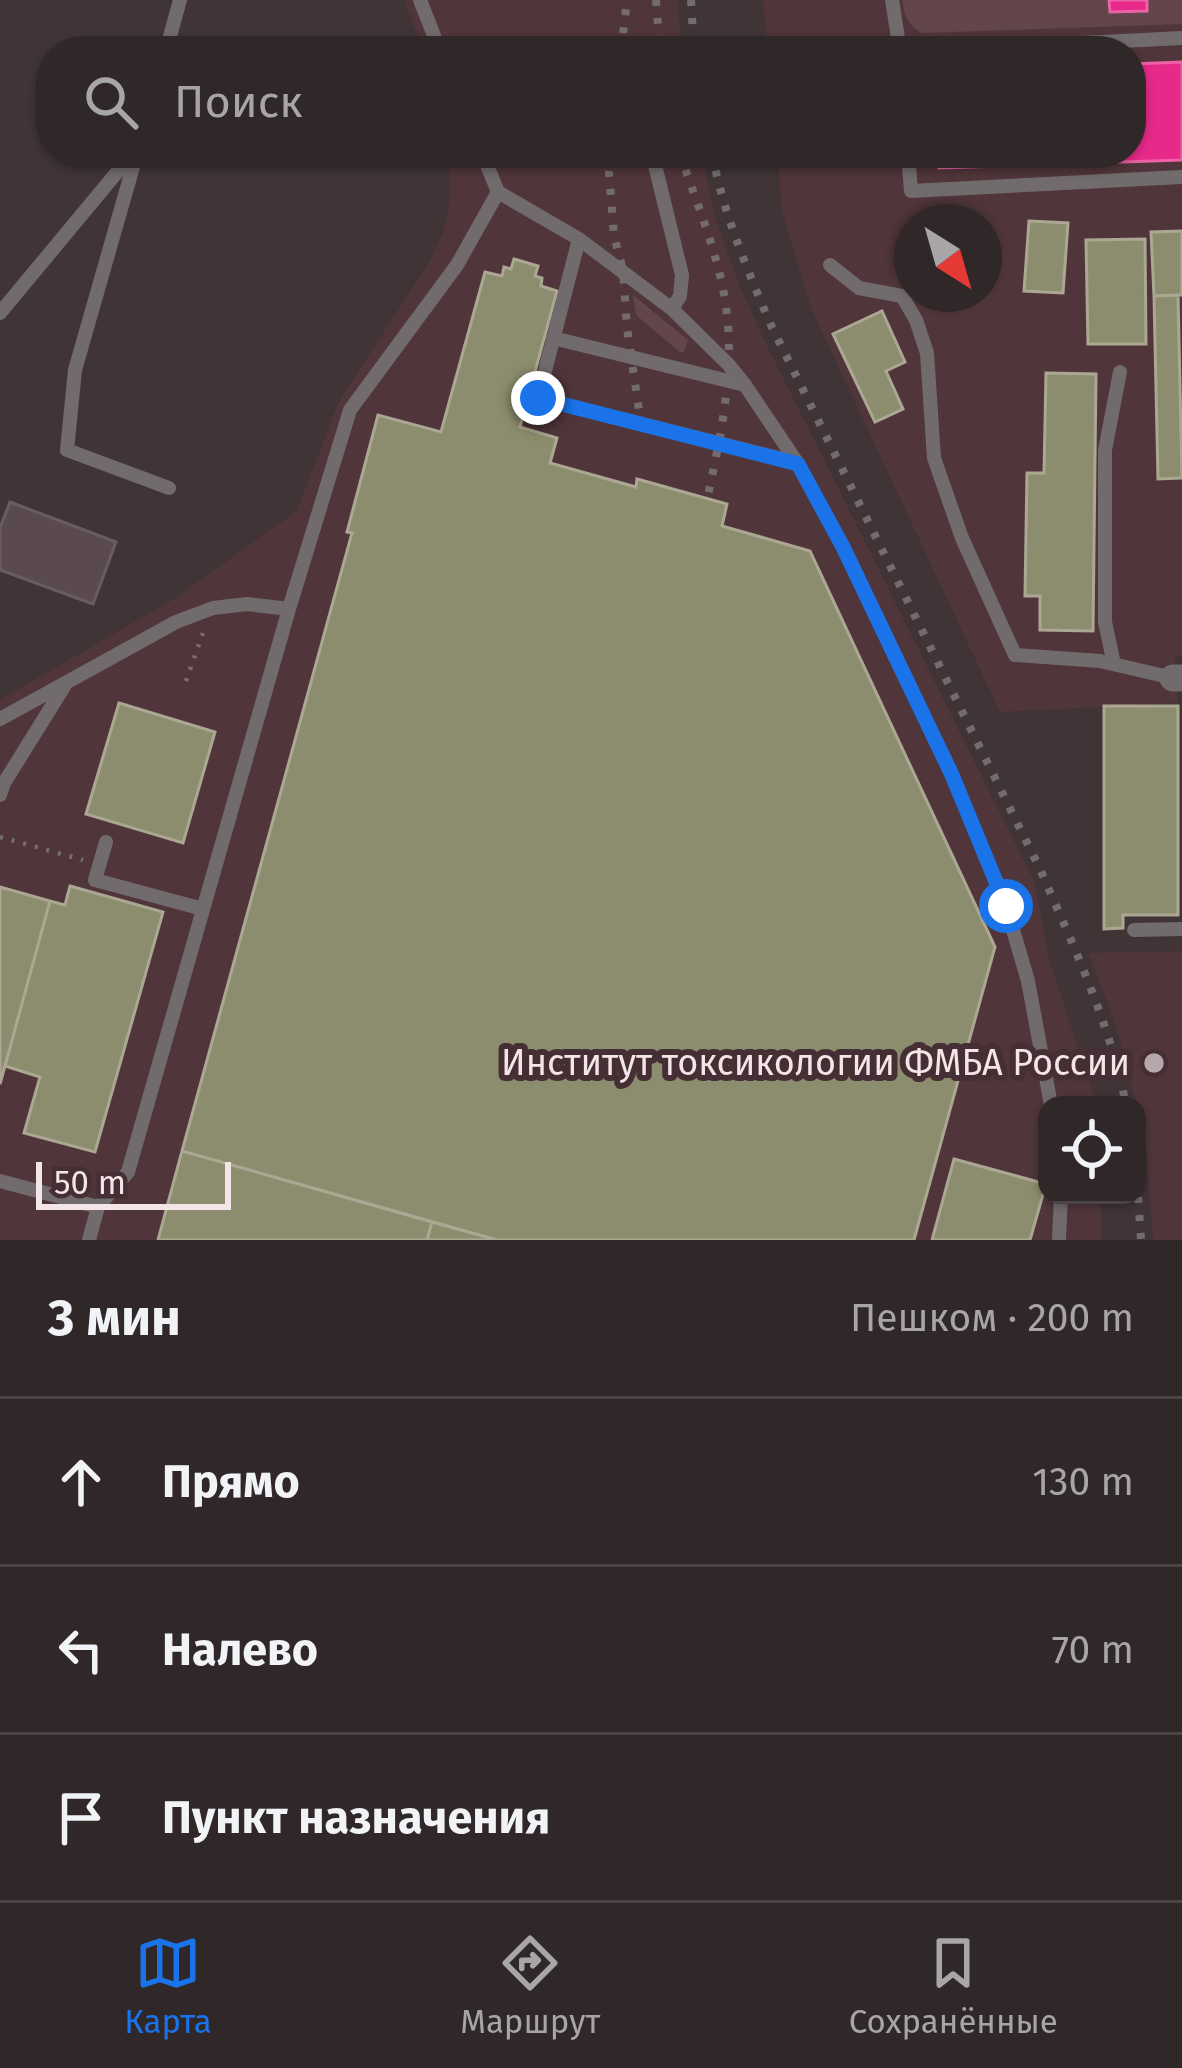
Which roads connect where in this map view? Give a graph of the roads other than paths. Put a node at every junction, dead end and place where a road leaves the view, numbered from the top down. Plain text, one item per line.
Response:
1 (180, 0) edge
2 (420, 0) edge
3 (892, 0) edge
4 (170, 36) edge
5 (434, 36) edge
6 (898, 36) edge
7 (1182, 38) edge
8 (1146, 40) edge
9 (122, 168) edge
10 (131, 168) edge
11 (488, 168) edge
12 (656, 168) edge
13 (909, 168) edge
14 (1182, 177) edge
15 (498, 192) junction
16 (579, 239) junction
17 (830, 265) dead end
18 (672, 310) junction
19 (0, 314) edge
20 (553, 338) junction
21 (1120, 372) dead end
22 (745, 385) junction
23 (798, 464) junction
24 (169, 488) dead end
25 (289, 609) junction
26 (1114, 664) junction
27 (1177, 678) edge
28 (68, 680) junction
29 (0, 719) edge
30 (0, 795) edge
31 (106, 842) dead end
32 (203, 909) junction
33 (1182, 929) edge
34 (1134, 930) dead end
35 (1049, 1096) edge
36 (0, 1180) edge
37 (1061, 1204) edge
38 (98, 1208) junction
39 (88, 1240) edge
40 (1059, 1240) edge

1 - 4 lane
2 - 5 lane
3 - 6 lane
7 - 8 lane
9 - 19 lane
10 - 24 lane
11 - 15 lane
12 - 18 lane
13 - 14 lane
15 - 16 lane
15 - 25 lane
16 - 18 lane
16 - 20 lane
17 - 26 lane
18 - 22 lane
20 - 22 lane
20 - 23 lane
21 - 26 lane
22 - 23 lane
23 - 35 lane
25 - 28 lane
25 - 32 lane
26 - 27 lane
28 - 29 lane
28 - 30 lane
31 - 32 lane
32 - 38 lane
33 - 34 lane
36 - 38 lane
37 - 40 lane
38 - 39 lane

